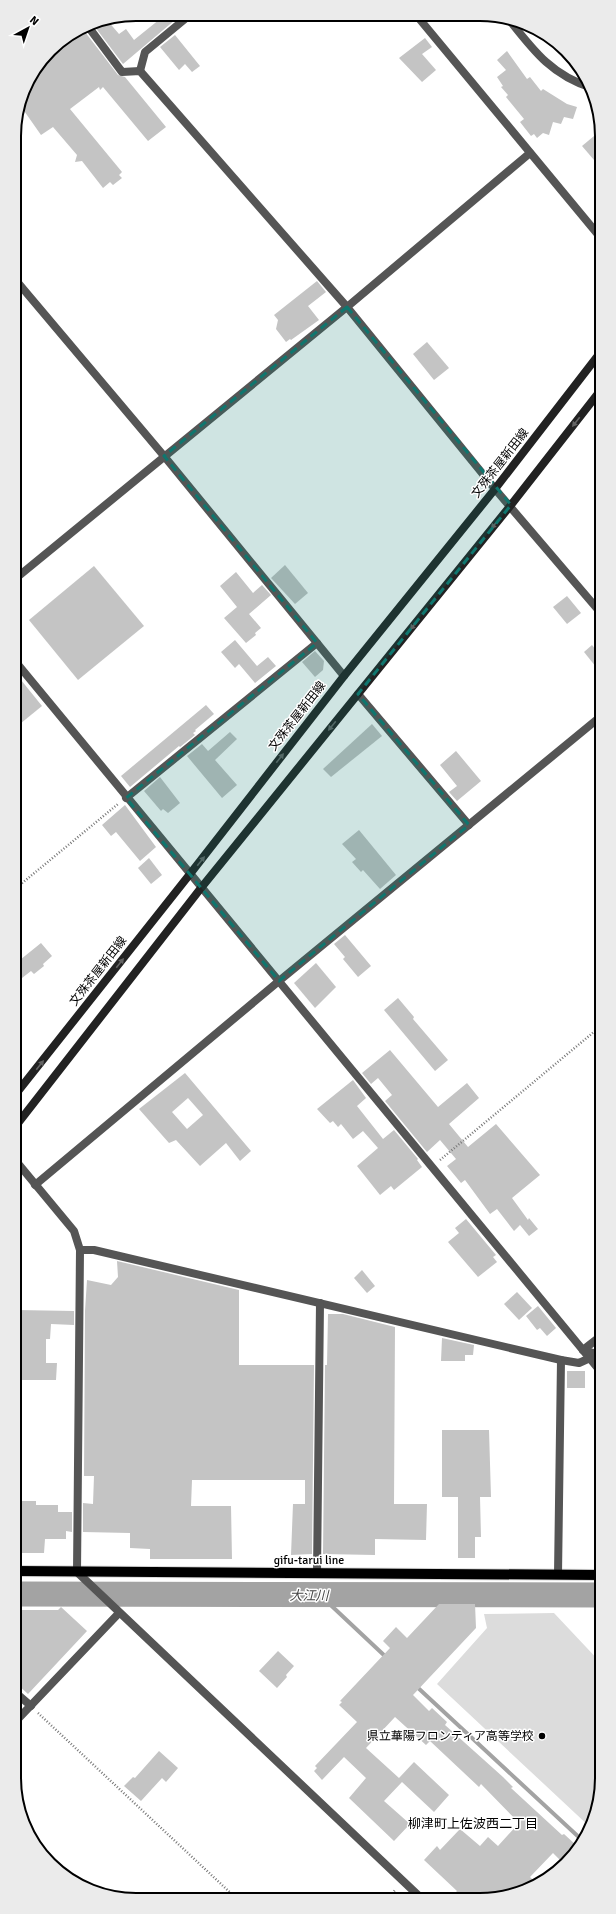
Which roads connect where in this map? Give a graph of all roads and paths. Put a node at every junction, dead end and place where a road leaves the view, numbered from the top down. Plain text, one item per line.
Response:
1 (183, 21) edge
2 (421, 21) edge
3 (514, 26) edge
4 (91, 30) edge
5 (140, 71) junction
6 (583, 85) edge
7 (530, 153) junction
8 (595, 231) edge
9 (21, 286) edge
10 (347, 307) junction
11 (595, 359) edge
12 (595, 397) edge
13 (164, 456) junction
14 (495, 489) junction
15 (511, 505) junction
16 (21, 574) edge
17 (595, 606) edge
18 (316, 643) junction
19 (21, 668) edge
20 (344, 676) junction
21 (358, 694) junction
22 (595, 721) edge
23 (126, 798) junction
24 (469, 825) junction
25 (190, 874) junction
26 (21, 884) edge
27 (202, 888) junction
28 (279, 980) junction
29 (595, 1031) edge
30 (21, 1087) edge
31 (21, 1121) edge
32 (21, 1167) edge
33 (432, 1167) junction
34 (35, 1185) junction
35 (80, 1246) junction
36 (320, 1303) junction
37 (595, 1341) edge
38 (584, 1350) junction
39 (595, 1353) edge
40 (590, 1358) junction
41 (561, 1360) junction
42 (595, 1364) edge
43 (21, 1571) edge
44 (77, 1572) junction
45 (317, 1573) junction
46 (558, 1574) junction
47 (595, 1575) edge
48 (119, 1613) junction
49 (21, 1698) edge
50 (30, 1706) junction
51 (21, 1716) edge
52 (231, 1893) edge
53 (416, 1893) edge

1 - 5 street
2 - 7 street
3 - 6 street
4 - 5 street
5 - 10 street
7 - 8 street
7 - 10 street
9 - 13 street
10 - 13 street
10 - 14 street
11 - 14 main road, 文殊茶屋新田線
12 -> 15 main road
13 - 16 street
13 - 18 street
14 - 15 street
14 - 20 main road, 文殊茶屋新田線
15 - 17 street
15 -> 21 main road
18 - 20 street
18 - 23 street
19 - 23 street
25 -> 20 main road, 文殊茶屋新田線
21 - 24 street
21 -> 27 main road
22 - 24 street
23 - 25 street
23 - 26 path
24 - 28 street
25 - 27 street
30 -> 25 main road, 文殊茶屋新田線
27 - 28 street
27 - 31 main road
28 - 33 street
28 - 34 street
29 - 33 path
32 - 34 street
33 - 38 street
34 - 35 street
35 - 36 street
35 - 44 street
36 - 41 street
36 - 45 street
37 - 38 street
38 - 39 street
38 - 40 street
40 - 41 street
40 - 42 street
41 - 46 street
43 - 44 main road, gifu-tarui line
44 - 45 main road, gifu-tarui line
44 - 48 street
45 - 46 main road, gifu-tarui line
46 - 47 main road, gifu-tarui line
48 - 50 street
48 - 53 street
49 - 50 street
50 - 51 street
50 - 52 path

